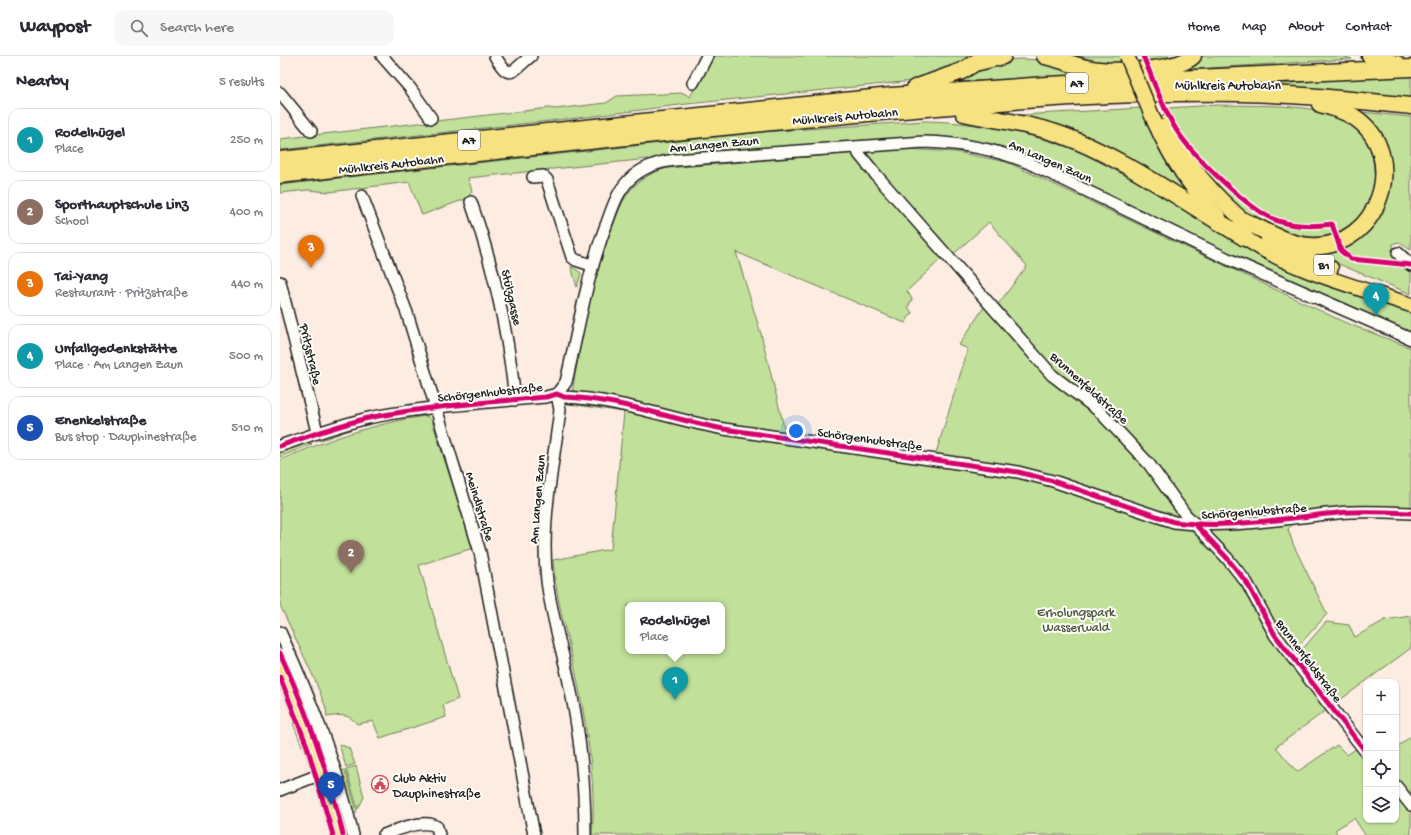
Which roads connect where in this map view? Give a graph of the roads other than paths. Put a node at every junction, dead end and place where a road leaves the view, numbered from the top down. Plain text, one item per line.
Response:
1 (382, 56) edge
2 (495, 56) edge
3 (531, 56) edge
4 (707, 56) edge
5 (1003, 56) edge
6 (1045, 56) edge
7 (1127, 56) edge
8 (1137, 56) edge
9 (1193, 56) edge
10 (1370, 56) edge
11 (983, 59) edge
12 (1411, 67) edge
13 (693, 83) dead end
14 (280, 93) edge
15 (891, 96) junction
16 (1411, 106) edge
17 (900, 110) junction
18 (964, 113) junction
19 (431, 118) dead end
20 (1160, 123) junction
21 (311, 131) dead end
22 (858, 150) junction
23 (280, 160) edge
24 (280, 175) edge
25 (533, 177) dead end
26 (362, 196) dead end
27 (471, 202) dead end
28 (1242, 220) junction
29 (1245, 238) junction
30 (1398, 253) dead end
31 (591, 265) junction
32 (1411, 265) edge
33 (280, 282) edge
34 (1411, 301) edge
35 (1411, 305) edge
36 (1411, 339) edge
37 (557, 394) junction
38 (515, 400) junction
39 (436, 408) junction
40 (317, 432) junction
41 (280, 446) edge
42 (1411, 512) edge
43 (1195, 524) junction
44 (280, 632) edge
45 (280, 666) edge
46 (1365, 751) edge
47 (321, 774) junction
48 (1397, 787) edge
49 (280, 790) edge
50 (1411, 805) edge
51 (338, 835) edge
52 (353, 835) edge
53 (384, 835) edge
54 (439, 835) edge
55 (534, 835) edge
56 (585, 835) edge

1 - 19 street
2 - 3 street
4 - 13 street
5 - 11 highway
6 - 9 highway
7 - 20 main road, B1, bridge
8 - 20 main road, B1
10 - 12 highway
11 - 15 highway
12 - 15 highway, Mühlkreis Autobahn / A7
14 - 21 street
15 - 23 highway, Mühlkreis Autobahn / A7
16 - 17 highway, Mühlkreis Autobahn / A7
17 - 18 highway
17 - 24 highway, Mühlkreis Autobahn / A7
18 - 28 highway
18 - 29 highway
20 - 28 main road, B1
20 - 29 main road, B1
22 - 31 street, Am Langen Zaun
22 - 36 street, Am Langen Zaun
22 - 43 street, Brunnenfeldstraße
25 - 31 street
26 - 39 street, Meindlstraße
27 - 38 street, Stülzgasse
28 - 34 main road, B1
29 - 35 main road, B1
30 - 32 street
31 - 37 street, Am Langen Zaun
33 - 40 street, Pritzstraße
37 - 38 street, Schörgenhubstraße
37 - 43 street, Schörgenhubstraße
37 - 56 street, Am Langen Zaun
38 - 39 street, Schörgenhubstraße
39 - 40 street, Schörgenhubstraße
39 - 55 street, Meindlstraße
40 - 41 street, Schörgenhubstraße
42 - 43 street, Schörgenhubstraße
43 - 46 street, Brunnenfeldstraße
44 - 52 street
45 - 47 main road
47 - 49 street
47 - 51 main road
48 - 50 street
53 - 54 street

